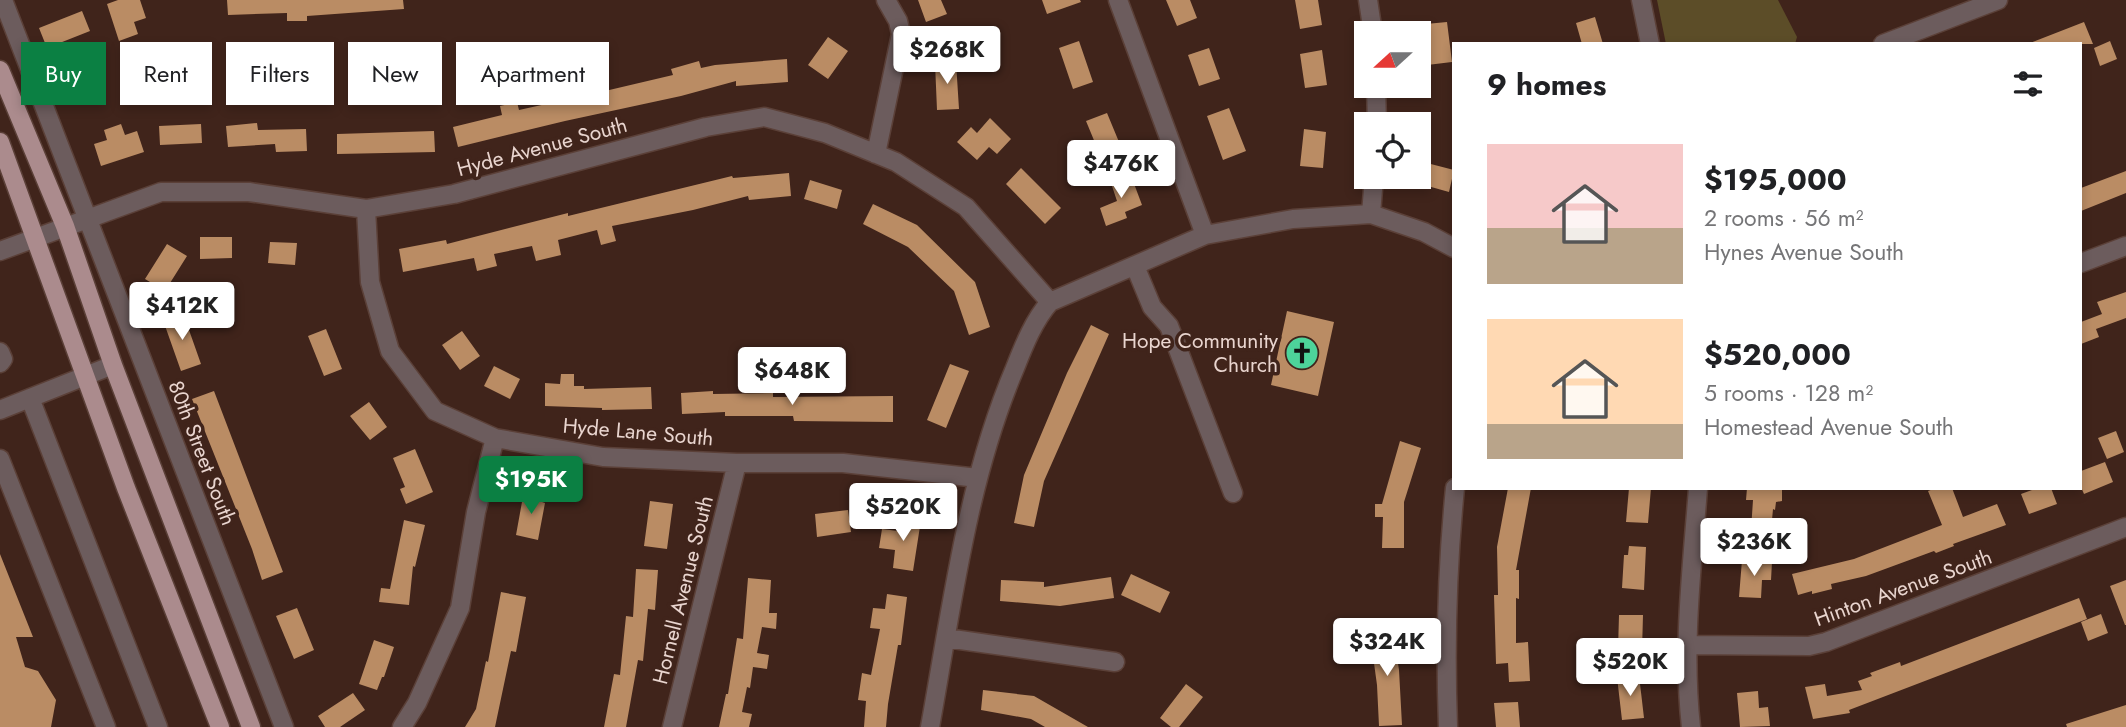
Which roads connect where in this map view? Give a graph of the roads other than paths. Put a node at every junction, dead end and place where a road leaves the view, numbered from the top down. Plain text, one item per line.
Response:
1 (3, 0) edge
2 (886, 0) edge
3 (1118, 0) edge
4 (1368, 0) edge
5 (1641, 0) edge
6 (1998, 0) edge
7 (1371, 21) edge
8 (1650, 42) edge
9 (1888, 42) edge
10 (0, 70) edge
11 (0, 142) edge
12 (876, 154) junction
13 (1373, 189) edge
14 (366, 209) junction
15 (1371, 214) junction
16 (87, 218) junction
17 (65, 226) junction
18 (1205, 235) junction
19 (34, 237) junction
20 (2126, 246) edge
21 (1452, 247) edge
22 (0, 251) edge
23 (2082, 263) edge
24 (1135, 266) junction
25 (1050, 302) junction
26 (0, 352) edge
27 (0, 363) edge
28 (113, 365) junction
29 (85, 376) junction
30 (30, 398) junction
31 (0, 410) edge
32 (495, 438) junction
33 (0, 459) edge
34 (737, 463) junction
35 (978, 478) junction
36 (1455, 490) edge
37 (1698, 490) edge
38 (1233, 493) dead end
39 (2126, 527) edge
40 (946, 638) junction
41 (1688, 645) junction
42 (1115, 662) dead end
43 (106, 727) edge
44 (158, 727) edge
45 (220, 727) edge
46 (251, 727) edge
47 (284, 727) edge
48 (402, 727) edge
49 (672, 727) edge
50 (930, 727) edge
51 (1448, 727) edge
52 (1691, 727) edge

1 - 16 street, 80th Street South
2 - 12 street
3 - 18 street
4 - 7 street
5 - 8 street
6 - 9 street
10 - 17 main road
11 - 19 main road
12 - 14 street, Hyde Avenue South
12 - 25 street, Hyde Avenue South
13 - 15 street
14 - 16 street, Hyde Avenue South
14 - 32 street, Hyde Lane South
15 - 18 street
15 - 21 street
16 - 17 street, Hyde Avenue South
16 - 47 street, 80th Street South
17 - 19 street, Hyde Avenue South
17 - 28 main road
18 - 24 street
19 - 22 street, Hyde Avenue South
19 - 29 main road
20 - 23 street
24 - 25 street
24 - 38 street
25 - 35 street
26 - 27 street
28 - 29 street
28 - 46 main road
29 - 30 street
29 - 45 main road
30 - 31 street
30 - 44 street
32 - 34 street, Hyde Lane South
32 - 48 street
33 - 43 street
34 - 35 street, Hyde Lane South
34 - 49 street, Hornell Avenue South
35 - 40 street
36 - 51 street
37 - 41 street
39 - 41 street, Hinton Avenue South
40 - 42 street
40 - 50 street
41 - 52 street

